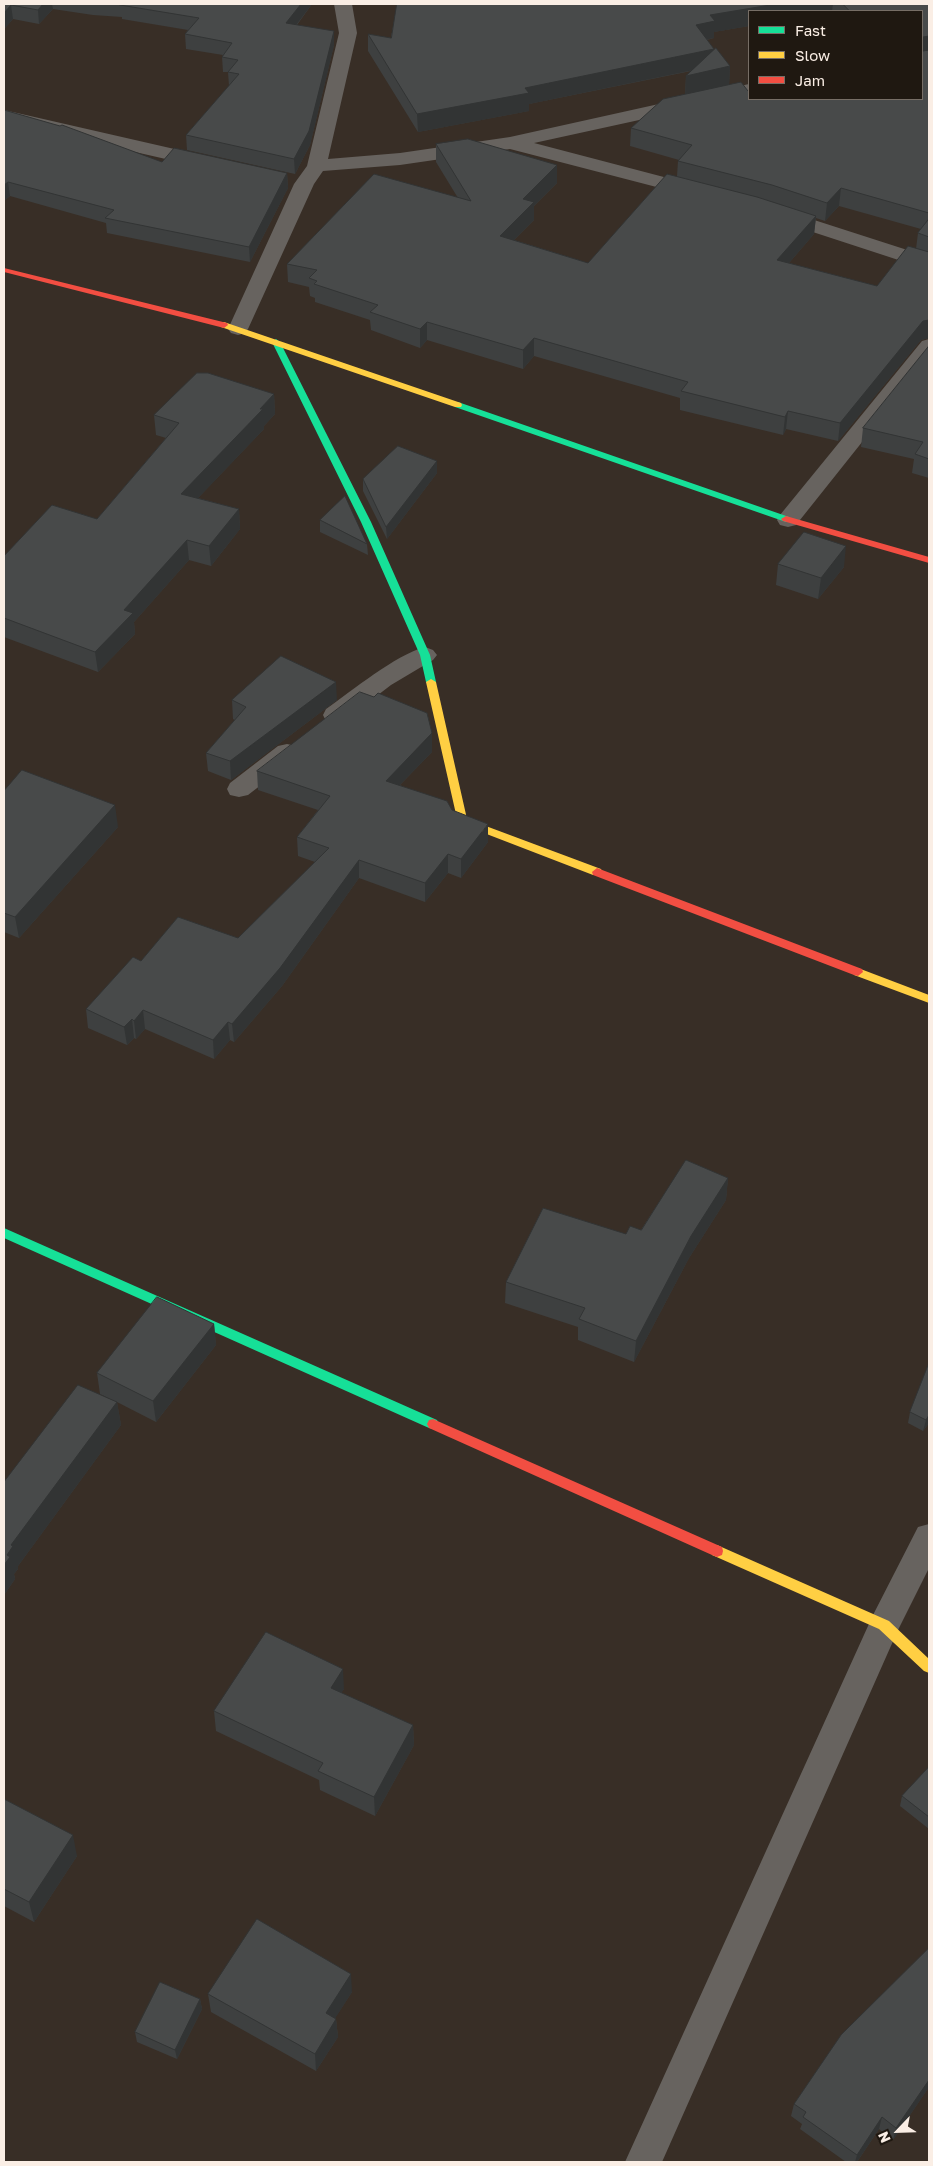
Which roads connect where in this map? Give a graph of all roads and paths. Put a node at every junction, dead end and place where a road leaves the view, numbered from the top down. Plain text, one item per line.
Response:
1 (343, 4) edge
2 (748, 90) edge
3 (4, 116) edge
4 (510, 142) junction
5 (317, 166) junction
6 (227, 167) edge
7 (284, 180) edge
8 (304, 184) junction
9 (716, 197) edge
10 (763, 209) edge
11 (929, 264) edge
12 (4, 270) edge
13 (238, 329) junction
14 (276, 342) junction
15 (929, 345) edge
16 (788, 520) junction
17 (929, 560) edge
18 (426, 655) junction
19 (239, 790) dead end
20 (929, 999) edge
21 (4, 1233) edge
22 (929, 1537) edge
23 (884, 1625) junction
24 (929, 1666) edge
25 (642, 2162) edge

1 - 5 street
2 - 4 street
3 - 6 street
4 - 5 street
4 - 9 street
5 - 8 street
7 - 8 street
8 - 13 street
10 - 11 street
12 - 13 street
13 - 14 street
14 - 16 street
14 - 18 street
15 - 16 street
16 - 17 street
18 - 19 street
18 - 20 street
21 - 23 street
22 - 23 street
23 - 24 street
23 - 25 street

